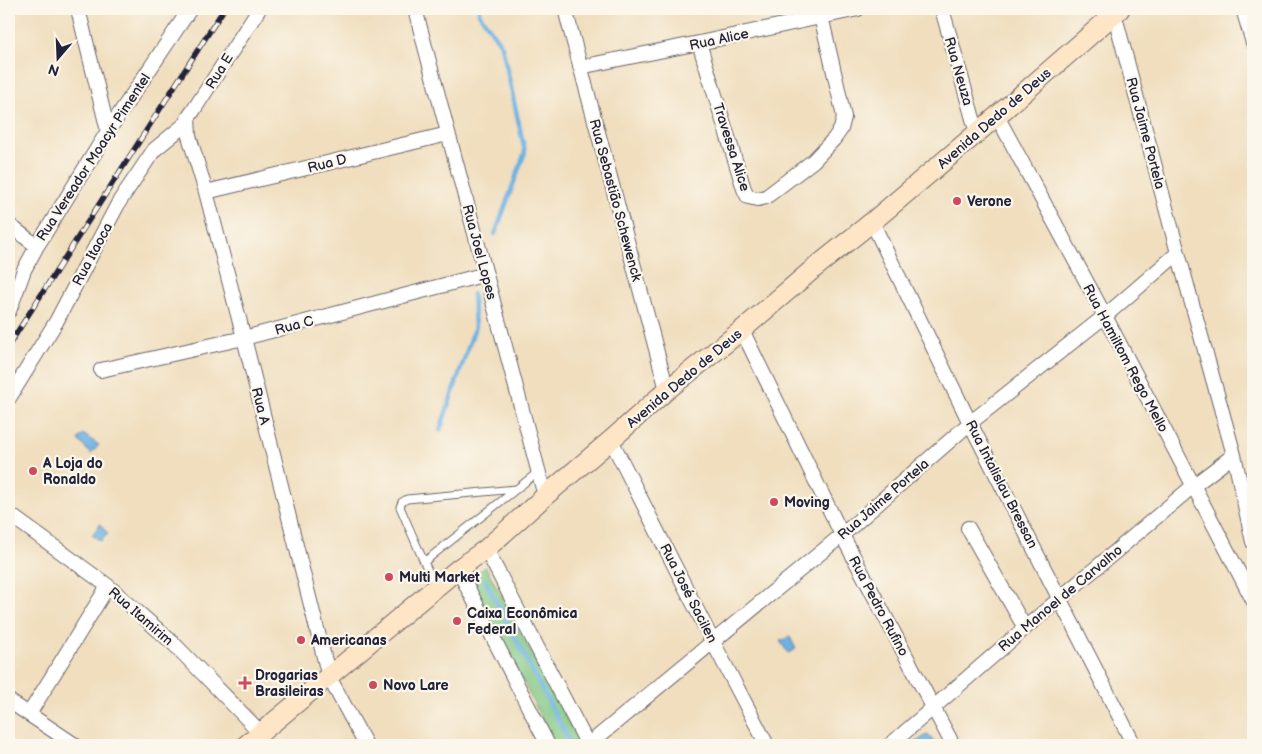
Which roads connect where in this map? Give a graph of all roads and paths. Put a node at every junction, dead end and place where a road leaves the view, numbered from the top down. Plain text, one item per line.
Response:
1 (78, 9) edge
2 (190, 9) edge
3 (259, 9) edge
4 (415, 9) edge
5 (565, 9) edge
6 (858, 9) edge
7 (942, 9) edge
8 (1243, 9) edge
9 (1116, 10) edge
10 (821, 16) junction
11 (699, 43) junction
12 (1253, 43) edge
13 (580, 67) junction
14 (997, 116) junction
15 (188, 122) junction
16 (108, 131) junction
17 (977, 133) junction
18 (448, 134) junction
19 (206, 192) junction
20 (872, 222) junction
21 (9, 225) edge
22 (37, 246) junction
23 (1178, 253) junction
24 (486, 274) junction
25 (9, 311) edge
26 (1106, 316) junction
27 (742, 330) junction
28 (244, 338) junction
29 (101, 370) dead end
30 (667, 390) junction
31 (9, 398) edge
32 (970, 423) junction
33 (611, 440) junction
34 (1234, 455) junction
35 (538, 472) junction
36 (1193, 486) junction
37 (517, 489) junction
38 (545, 496) junction
39 (9, 514) edge
40 (968, 528) dead end
41 (842, 534) junction
42 (1253, 542) edge
43 (486, 549) junction
44 (424, 562) junction
45 (458, 569) junction
46 (108, 586) junction
47 (436, 587) junction
48 (1060, 599) junction
49 (1253, 600) edge
50 (1025, 628) junction
51 (713, 642) junction
52 (329, 677) junction
53 (9, 701) edge
54 (933, 708) junction
55 (29, 714) junction
56 (261, 732) junction
57 (75, 745) edge
58 (246, 745) edge
59 (366, 745) edge
60 (548, 745) edge
61 (588, 745) edge
62 (767, 745) edge
63 (890, 745) edge
64 (953, 745) edge
65 (1134, 745) edge

1 - 16 street
2 - 16 street, Rua Vereador Moacyr Pimentel
3 - 15 street, Rua E
4 - 18 street, Rua Joel Lopes
5 - 13 street, Rua Sebastião Schewenck
6 - 10 street, Rua Alice
7 - 17 street, Rua Neuza
8 - 12 street
9 - 14 main road, Avenida Dedo de Deus
9 - 23 street, Rua Jaime Portela
10 - 11 street, Rua Alice
10 - 11 street, Travessa Alice
11 - 13 street, Rua Alice
13 - 30 street, Rua Sebastião Schewenck
14 - 17 main road, Avenida Dedo de Deus
14 - 26 street, Rua Hamiltom Rego Mello
15 - 19 street, Rua A
15 - 31 street, Rua Itaoca
16 - 22 street, Rua Vereador Moacyr Pimentel
17 - 20 main road, Avenida Dedo de Deus
18 - 19 street, Rua D
18 - 24 street, Rua Joel Lopes
19 - 28 street, Rua A
20 - 27 main road, Avenida Dedo de Deus
20 - 32 street, Rua Intalislau Bressan
21 - 22 street
22 - 25 street, Rua Vereador Moacyr Pimentel
23 - 26 street, Rua Jaime Portela
23 - 34 street, Rua Jaime Portela
24 - 28 street, Rua C
24 - 35 street, Rua Joel Lopes
26 - 32 street, Rua Jaime Portela
26 - 36 street, Rua Hamiltom Rego Mello
27 - 30 main road, Avenida Dedo de Deus
27 - 41 street, Rua Pedro Rufino
28 - 29 street, Rua C
28 - 52 street, Rua A
30 - 33 main road, Avenida Dedo de Deus
32 - 41 street, Rua Jaime Portela
32 - 48 street, Rua Intalislau Bressan
33 - 38 main road, Avenida Dedo de Deus
33 - 51 street, Rua José Sacilen
34 - 36 street, Rua Manoel de Carvalho
34 - 42 street, Rua Jaime Portela
35 - 37 lane
35 - 38 street, Rua Joel Lopes
36 - 48 street, Rua Manoel de Carvalho
36 - 49 street, Rua Hamiltom Rego Mello
37 - 44 lane
37 - 44 lane
38 - 43 main road, Avenida Dedo de Deus
39 - 46 street, Rua Itamirim
40 - 50 street
41 - 51 street, Rua Jaime Portela
41 - 54 street, Rua Pedro Rufino
43 - 45 main road, Avenida Dedo de Deus
43 - 61 street
44 - 47 lane
45 - 47 main road, Avenida Dedo de Deus
45 - 60 street
46 - 55 street
46 - 56 street, Rua Itamirim
47 - 52 main road, Avenida Dedo de Deus
48 - 50 street, Rua Manoel de Carvalho
48 - 65 street, Rua Intalislau Bressan
50 - 54 street, Rua Manoel de Carvalho
51 - 61 street, Rua Jaime Portela
51 - 62 street, Rua José Sacilen
52 - 56 main road, Avenida Dedo de Deus
52 - 59 street, Rua A
53 - 55 street
54 - 63 street, Rua Manoel de Carvalho
54 - 64 street, Rua Pedro Rufino
55 - 57 street
56 - 58 main road, Avenida Dedo de Deus

